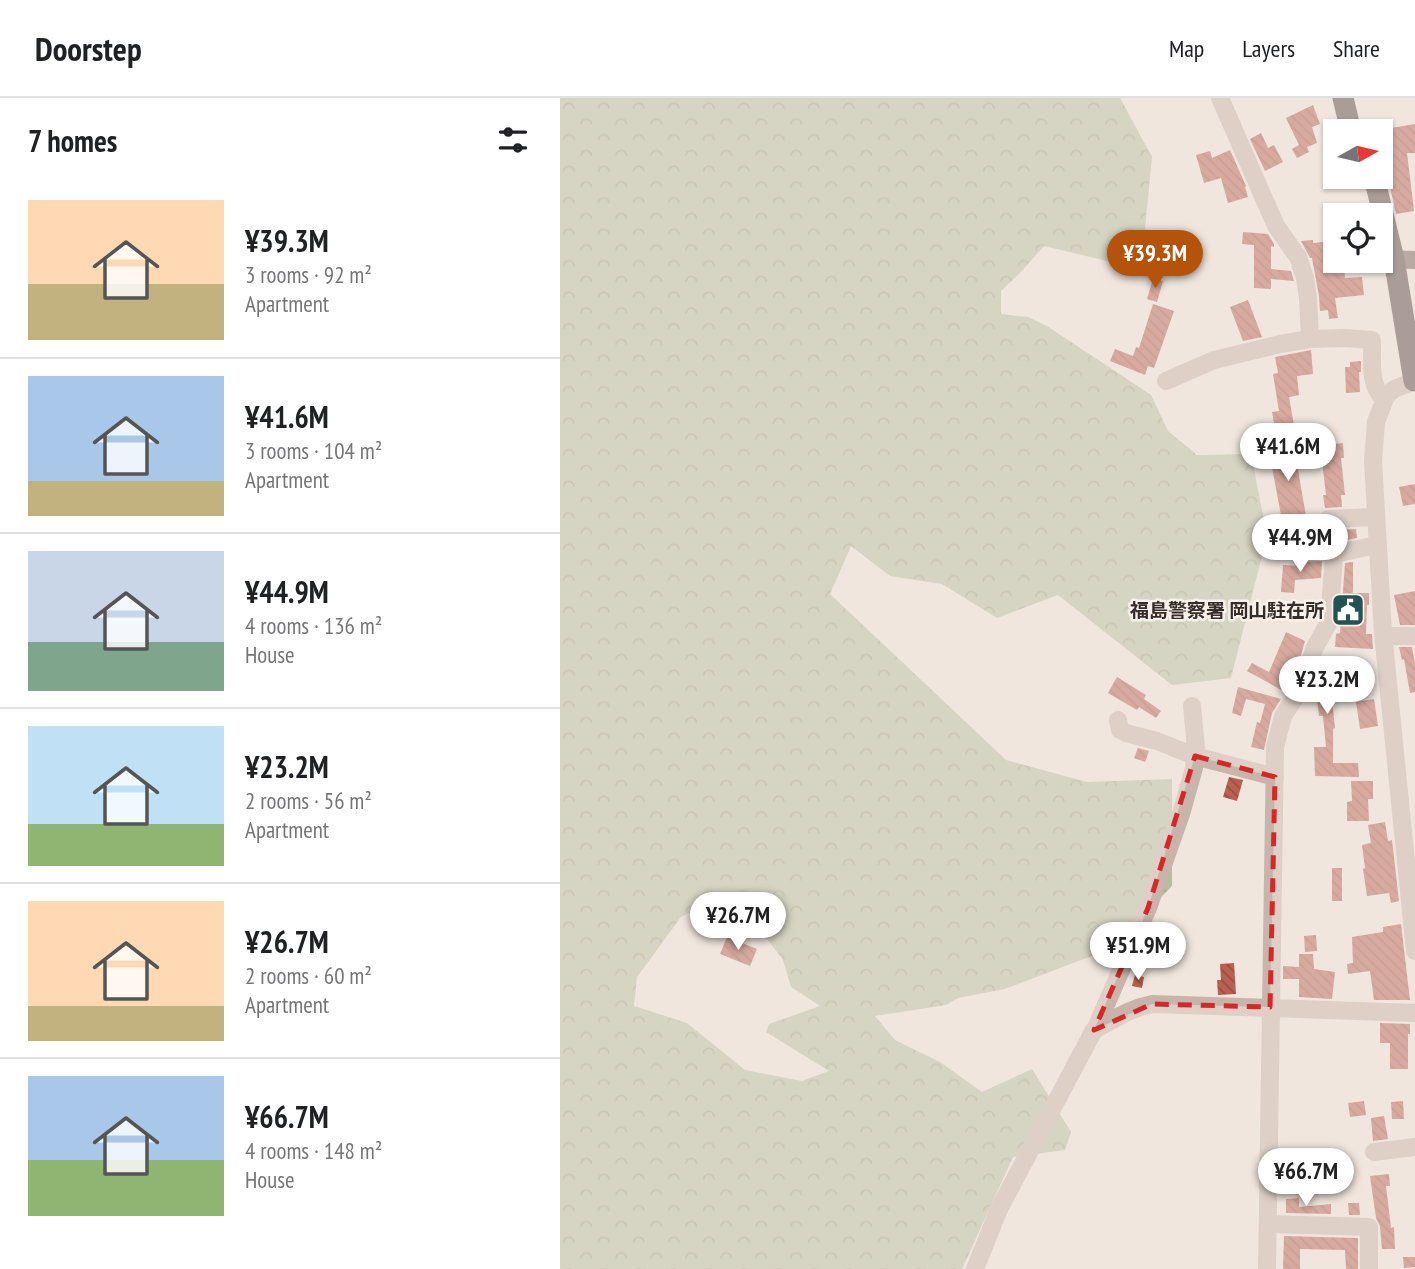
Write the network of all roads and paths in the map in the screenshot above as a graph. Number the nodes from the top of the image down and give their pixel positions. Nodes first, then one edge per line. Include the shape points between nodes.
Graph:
1 (1220, 98) edge
2 (1343, 98) edge
3 (1356, 98) edge
4 (1348, 119) edge
5 (1360, 119) edge
6 (1393, 259) edge
7 (1310, 339) junction
8 (1166, 380) dead end
9 (1414, 384) edge
10 (1384, 399) junction
11 (1376, 517) junction
12 (1328, 519) dead end
13 (1377, 545) junction
14 (1384, 636) junction
15 (1415, 636) edge
16 (1192, 706) dead end
17 (1118, 720) dead end
18 (1195, 756) junction
19 (1275, 778) junction
20 (1414, 944) edge
21 (1270, 1007) junction
22 (1415, 1013) edge
23 (1094, 1030) junction
24 (1415, 1147) edge
25 (1374, 1152) dead end
26 (1268, 1224) junction
27 (975, 1269) edge
28 (1267, 1269) edge
29 (1369, 1269) edge

1 - 7 street via 1276,226 1298,257 1308,298
2 - 4 highway
3 - 5 highway
6 - 9 highway
7 - 8 street via 1214,360
7 - 10 street via 1372,340 1374,384
9 - 10 street via 1394,389
10 - 11 street via 1373,447
11 - 12 street
11 - 13 street
13 - 14 street
13 - 19 street via 1334,556 1329,622 1314,649 1304,684 1283,716 1275,747
14 - 15 street
14 - 20 street
16 - 18 street
17 - 18 street via 1120,730 1126,733
18 - 19 street
18 - 23 street via 1181,814 1148,908
19 - 21 street
21 - 22 street
21 - 23 street via 1152,1004 1127,1011
21 - 26 street
23 - 27 street via 999,1209
24 - 25 street
26 - 28 street
26 - 29 street via 1369,1227

